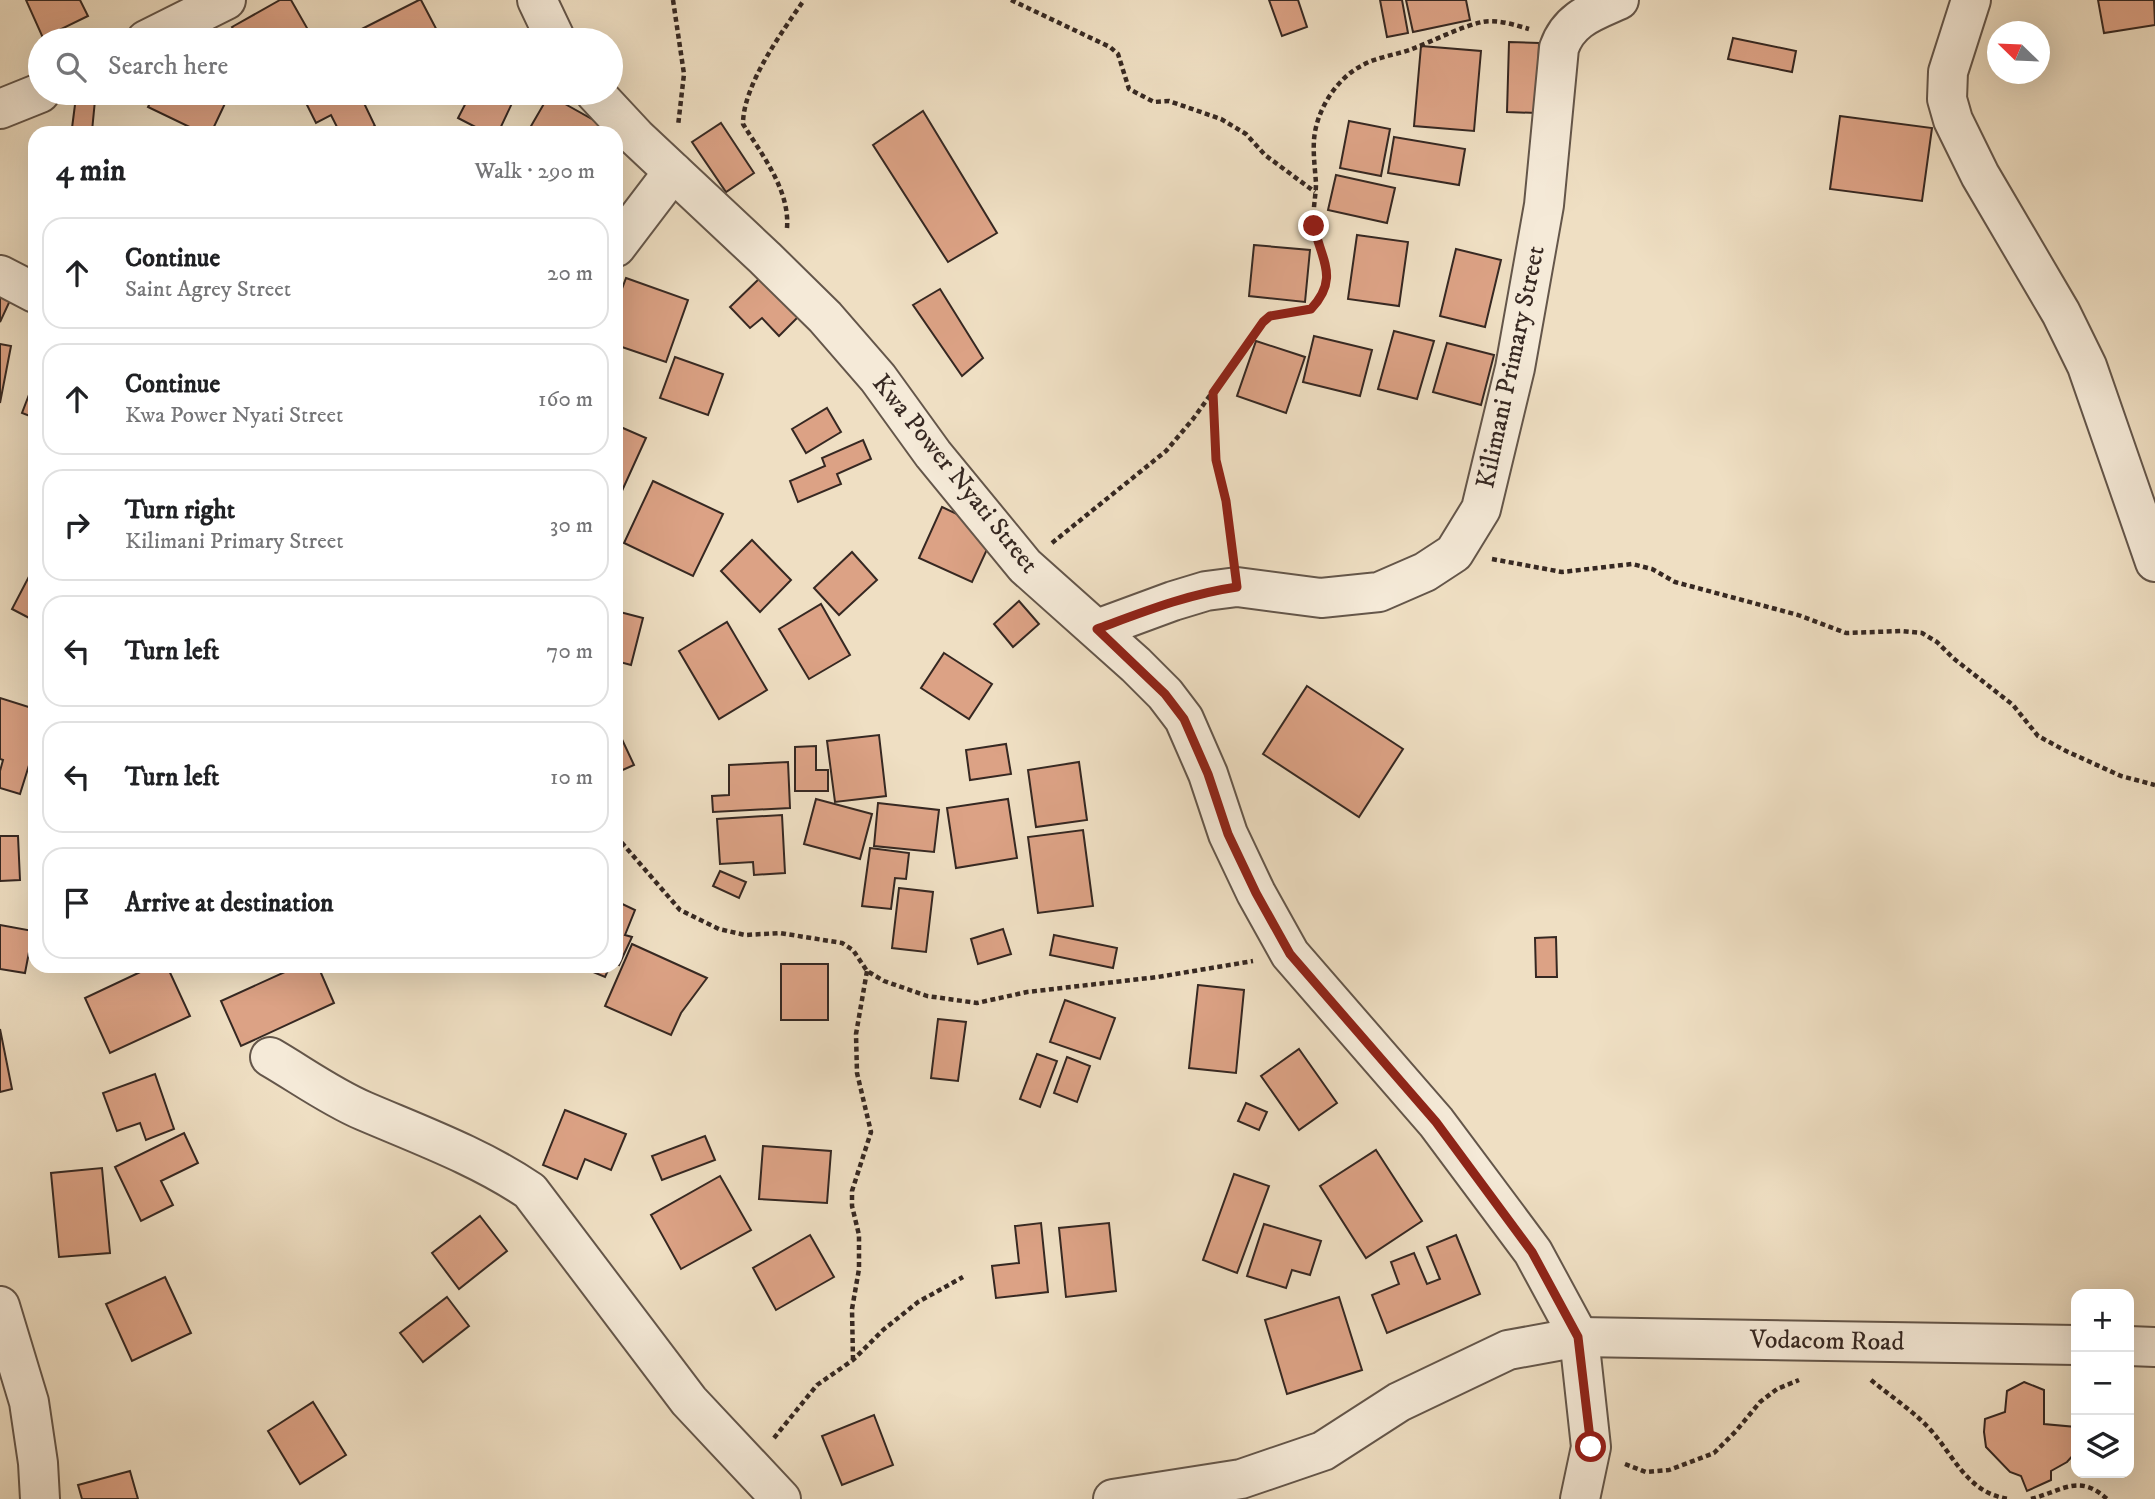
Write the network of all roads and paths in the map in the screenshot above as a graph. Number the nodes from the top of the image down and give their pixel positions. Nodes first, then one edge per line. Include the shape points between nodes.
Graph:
1 (226, 0) edge
2 (537, 0) edge
3 (673, 0) edge
4 (804, 0) edge
5 (1011, 0) edge
6 (1619, 0) edge
7 (1971, 0) edge
8 (170, 28) edge
9 (550, 28) edge
10 (1563, 37) junction
11 (28, 98) edge
12 (606, 105) edge
13 (0, 109) edge
14 (673, 172) junction
15 (1316, 192) junction
16 (623, 238) edge
17 (779, 272) junction
18 (0, 275) edge
19 (28, 289) edge
20 (1213, 393) junction
21 (1454, 553) junction
22 (2155, 562) edge
23 (1025, 566) junction
24 (1237, 587) junction
25 (1097, 629) junction
26 (2155, 785) edge
27 (623, 844) edge
28 (1290, 954) junction
29 (867, 971) junction
30 (270, 1057) dead end
31 (963, 1277) dead end
32 (0, 1306) edge
33 (1578, 1337) junction
34 (1825, 1341) junction
35 (2071, 1345) edge
36 (2134, 1346) edge
37 (2155, 1347) edge
38 (853, 1360) junction
39 (1802, 1379) dead end
40 (1591, 1447) junction
41 (751, 1465) junction
42 (40, 1499) edge
43 (781, 1499) edge
44 (1113, 1499) edge
45 (1580, 1499) edge
46 (2009, 1499) edge
47 (2031, 1499) edge
48 (2107, 1499) edge

1 - 8 street
2 - 9 street
3 - 14 path via 684,74
4 - 17 path via 767,59 743,113 743,124 778,181 788,217
5 - 15 path via 1110,47 1118,54 1129,89 1154,102 1169,101 1220,118
6 - 10 street via 1581,17
7 - 22 street via 1948,72 1947,99 1953,120 2087,366
10 - 15 path via 1483,22 1362,65 1333,90 1321,115 1314,137
10 - 21 street, Kilimani Primary Street via 1544,205 1515,368 1481,509
11 - 13 street
12 - 14 street, Kwa Power Nyati Street
14 - 16 street
14 - 17 street, Kwa Power Nyati Street
15 - 20 path via 1314,226 1326,268 1325,290 1311,309 1270,316 1263,322
17 - 23 street, Kwa Power Nyati Street via 878,378
18 - 19 street
20 - 23 path via 1166,451
20 - 24 path via 1216,460
21 - 24 street, Kilimani Primary Street via 1379,592 1321,598
21 - 26 path via 1562,572 1632,564 1675,582 1798,615 1846,633 1922,633 2013,705 2038,736 2121,776
23 - 25 street, Kwa Power Nyati Street
24 - 25 street, Kilimani Primary Street via 1206,591
25 - 28 street, Kwa Power Nyati Street via 1165,694 1184,719 1228,834
27 - 29 path via 680,910 719,929 745,935 780,933 842,943 853,950
28 - 29 path via 977,1003 927,996
28 - 33 street, Kwa Power Nyati Street via 1436,1122 1532,1252
29 - 38 path via 856,1034 857,1073 871,1132 852,1191 859,1235
30 - 41 street via 344,1101 424,1135 530,1191 689,1401
31 - 38 path via 909,1308
32 - 42 street via 29,1402
33 - 34 street, Vodacom Road
33 - 40 street
33 - 44 street via 1508,1350 1399,1402 1322,1451 1241,1479
34 - 35 street, Vodacom Road
34 - 46 path via 1928,1427 1970,1481 1983,1491
36 - 37 street
38 - 41 path via 817,1385
39 - 40 path via 1760,1402 1714,1452 1669,1471 1646,1472
40 - 45 street
41 - 43 street
47 - 48 path via 2075,1485 2095,1489

